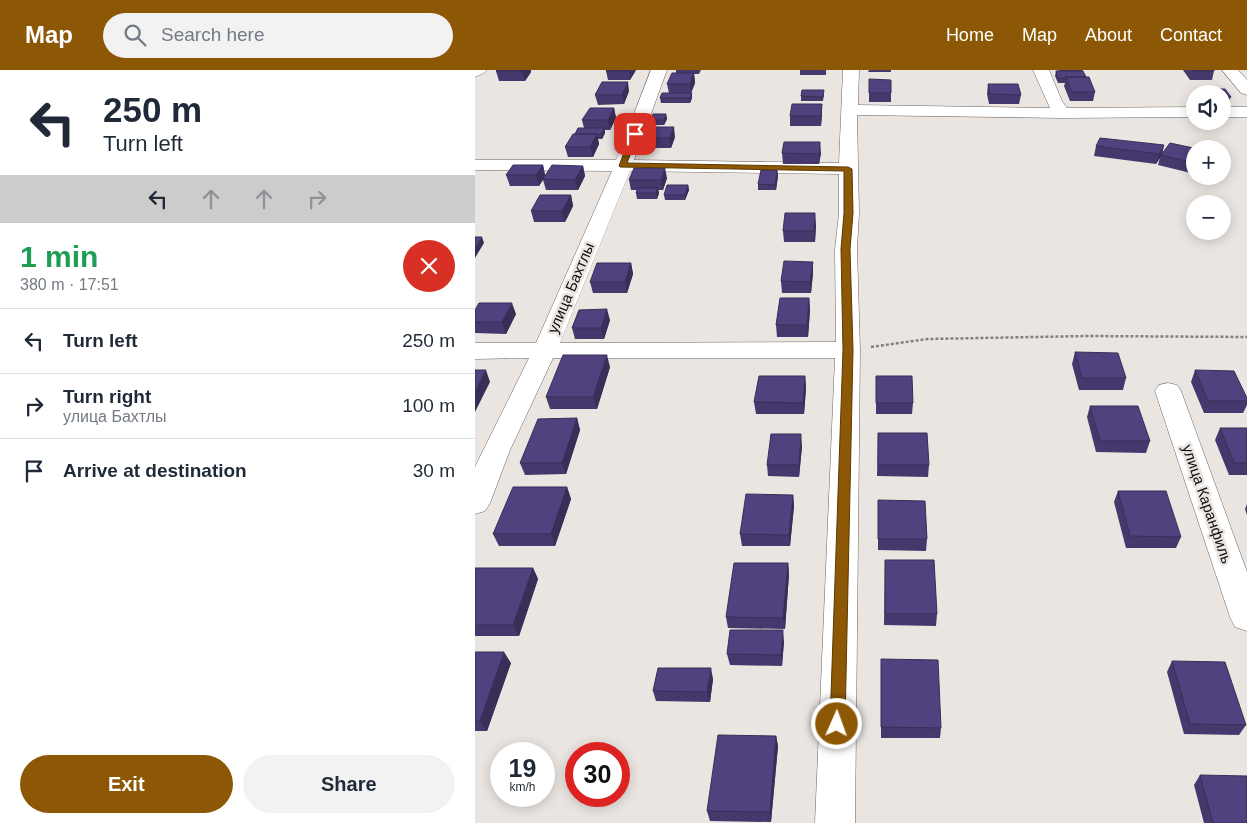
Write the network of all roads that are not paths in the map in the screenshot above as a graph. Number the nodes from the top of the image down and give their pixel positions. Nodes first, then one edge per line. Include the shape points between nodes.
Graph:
1 (479, 70) edge
2 (659, 70) edge
3 (851, 70) edge
4 (1041, 70) edge
5 (1230, 70) edge
6 (475, 72) edge
7 (1247, 90) edge
8 (850, 110) junction
9 (1186, 112) edge
10 (1231, 112) edge
11 (1247, 112) edge
12 (1062, 113) junction
13 (475, 166) edge
14 (623, 166) junction
15 (848, 169) junction
16 (848, 350) junction
17 (475, 351) edge
18 (545, 352) junction
19 (1168, 391) dead end
20 (475, 503) edge
21 (1247, 617) edge
22 (835, 823) edge

1 - 6 street
2 - 14 street, улица Бахтлы
3 - 8 street
4 - 12 street
5 - 7 street
8 - 12 street
8 - 15 street
9 - 12 street
10 - 11 street
13 - 14 street
14 - 15 street
14 - 18 street, улица Бахтлы
15 - 16 street via 849,213 845,249
16 - 18 street
16 - 22 street
17 - 18 street
18 - 20 street, улица Бахтлы via 496,450
19 - 21 street, улица Каранфиль

